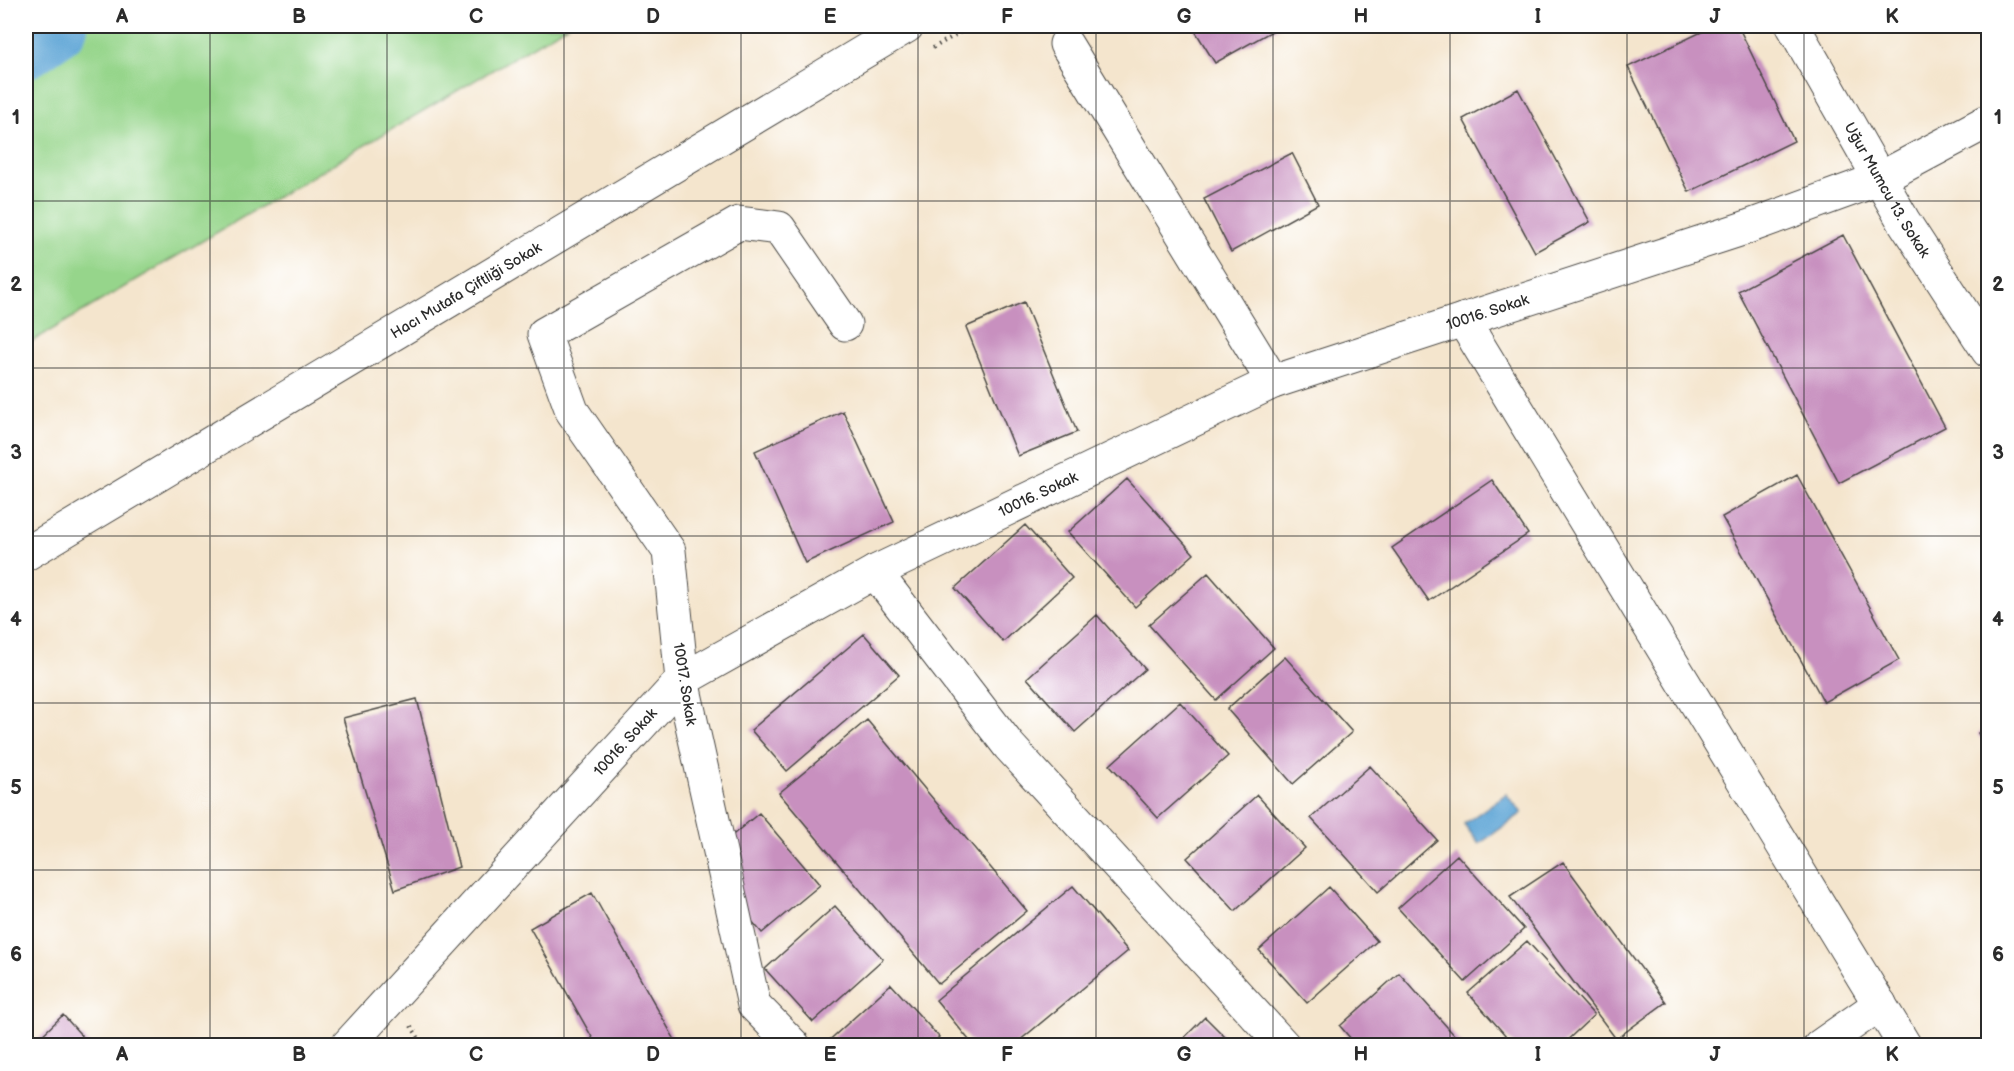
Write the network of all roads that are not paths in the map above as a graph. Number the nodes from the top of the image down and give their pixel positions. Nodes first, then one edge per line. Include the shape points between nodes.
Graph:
1 (908, 26) edge
2 (1793, 26) edge
3 (1066, 44) dead end
4 (1989, 121) edge
5 (1879, 178) junction
6 (1463, 320) junction
7 (846, 324) dead end
8 (1989, 351) edge
9 (1273, 382) junction
10 (26, 554) edge
11 (875, 572) junction
12 (682, 680) junction
13 (1880, 1004) junction
14 (347, 1046) edge
15 (794, 1046) edge
16 (1284, 1046) edge
17 (1820, 1046) edge
18 (1905, 1046) edge

1 - 10 street, Hacı Mutafa Çiftliği Sokak
2 - 5 street, Uğur Mumcu 13. Sokak
3 - 9 street
4 - 5 street, 10016. Sokak
5 - 6 street, 10016. Sokak via 1742,229
5 - 8 street, Uğur Mumcu 13. Sokak
6 - 9 street, 10016. Sokak
6 - 13 street
7 - 12 street, 10017. Sokak via 779,228 740,224 544,334 572,411 669,551
9 - 11 street, 10016. Sokak
11 - 12 street, 10016. Sokak
11 - 16 street via 1009,746
12 - 14 street, 10016. Sokak
12 - 15 street, 10017. Sokak via 754,1005
13 - 17 street
13 - 18 street

